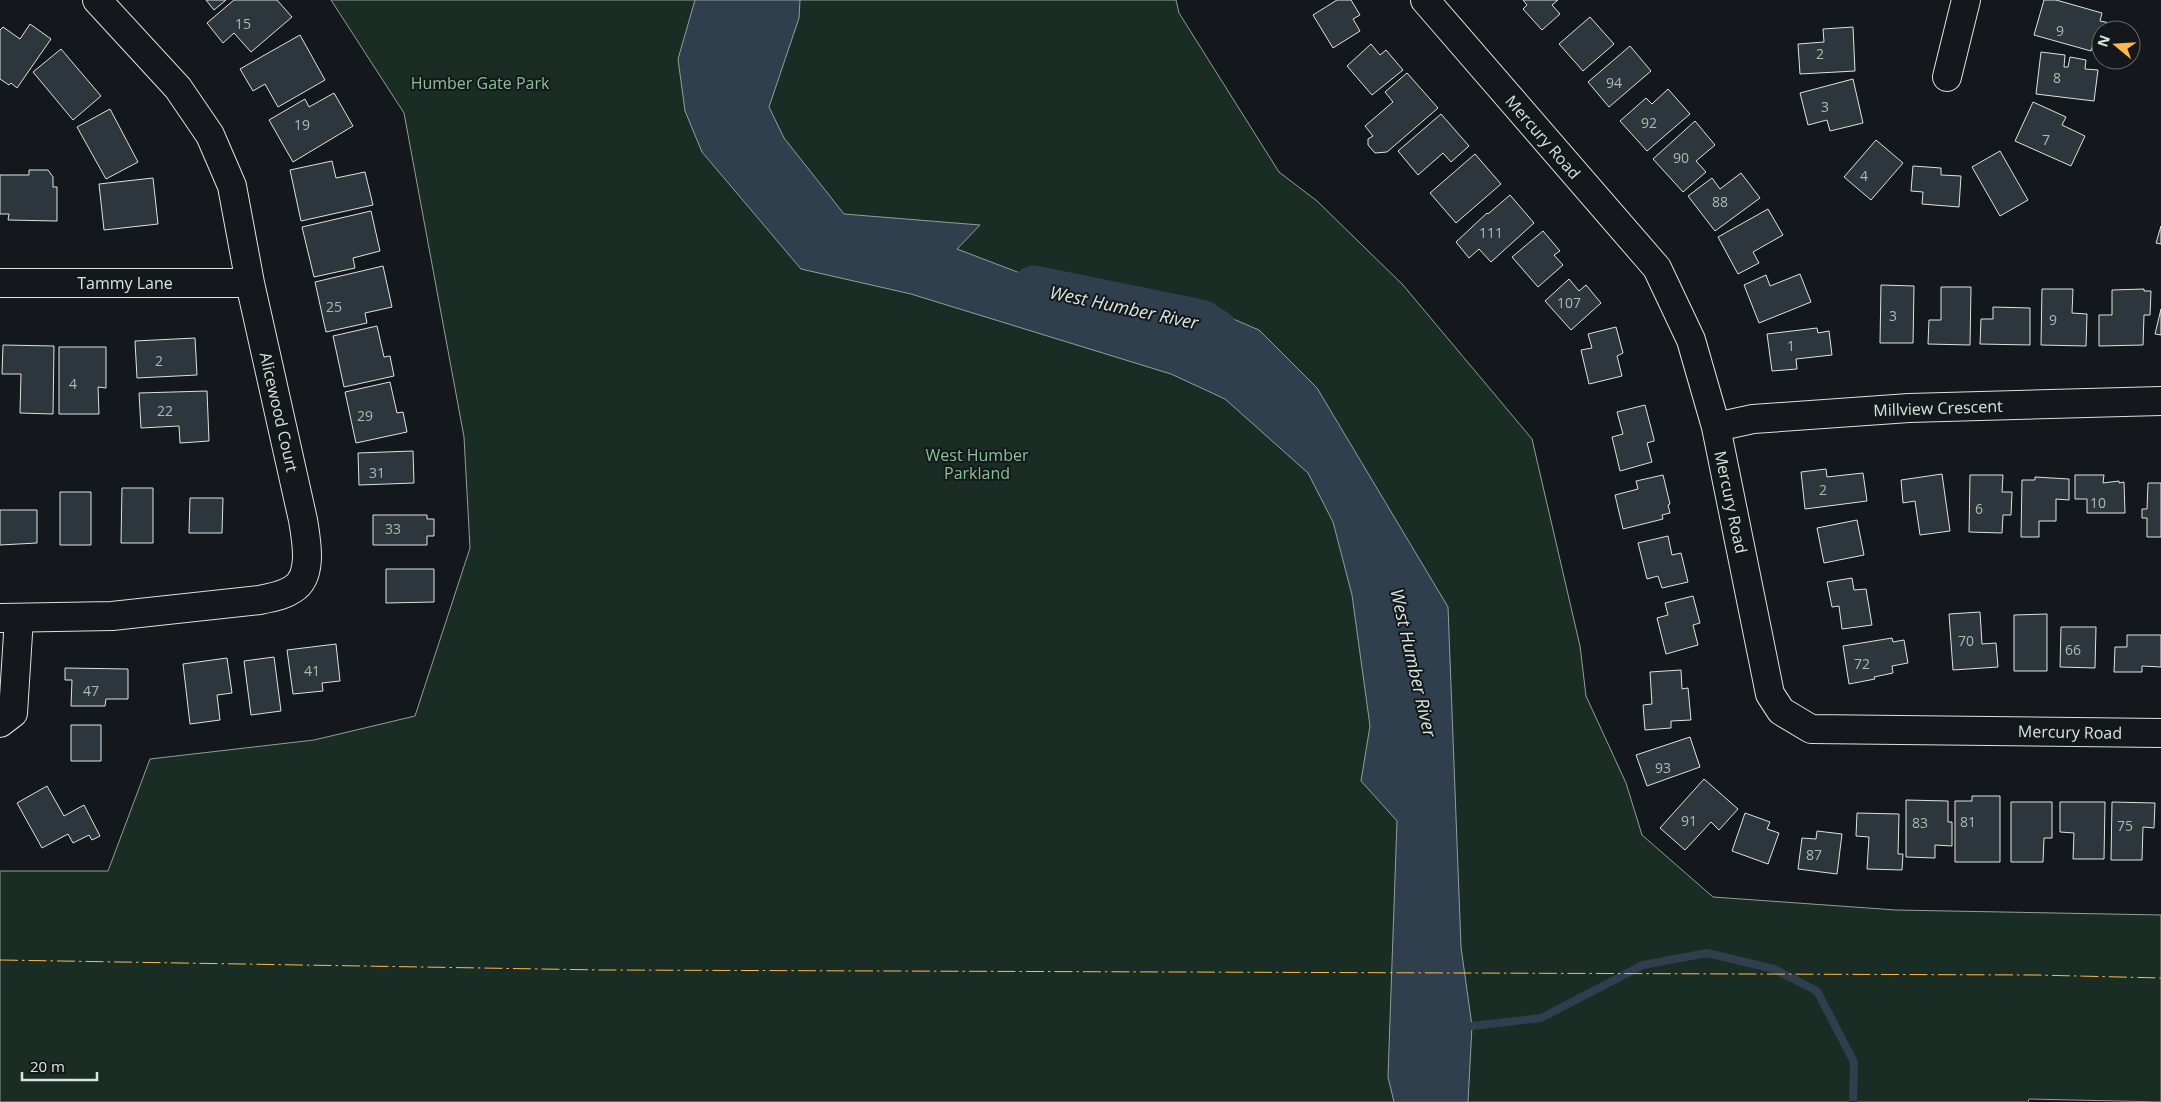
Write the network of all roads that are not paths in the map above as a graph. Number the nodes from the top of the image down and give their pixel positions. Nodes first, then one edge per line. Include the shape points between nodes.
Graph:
1 (97, 0) edge
2 (1425, 0) edge
3 (1966, 0) edge
4 (1947, 76) dead end
5 (250, 283) junction
6 (0, 284) edge
7 (2161, 401) edge
8 (1716, 427) junction
9 (9, 618) edge
10 (0, 723) edge
11 (2161, 732) edge

1 - 5 street, Alicewood Court via 178,88 210,135 232,186
2 - 8 street, Mercury Road via 1657,268 1690,340
3 - 4 street
5 - 6 street, Tammy Lane
5 - 9 street, Alicewood Court via 308,553 305,572 296,588 260,600 157,612
7 - 8 street, Millview Crescent via 1909,408 1753,419
8 - 11 street, Mercury Road via 1770,694 1781,712 1811,729
9 - 10 street, Alicewood Court via 14,713

